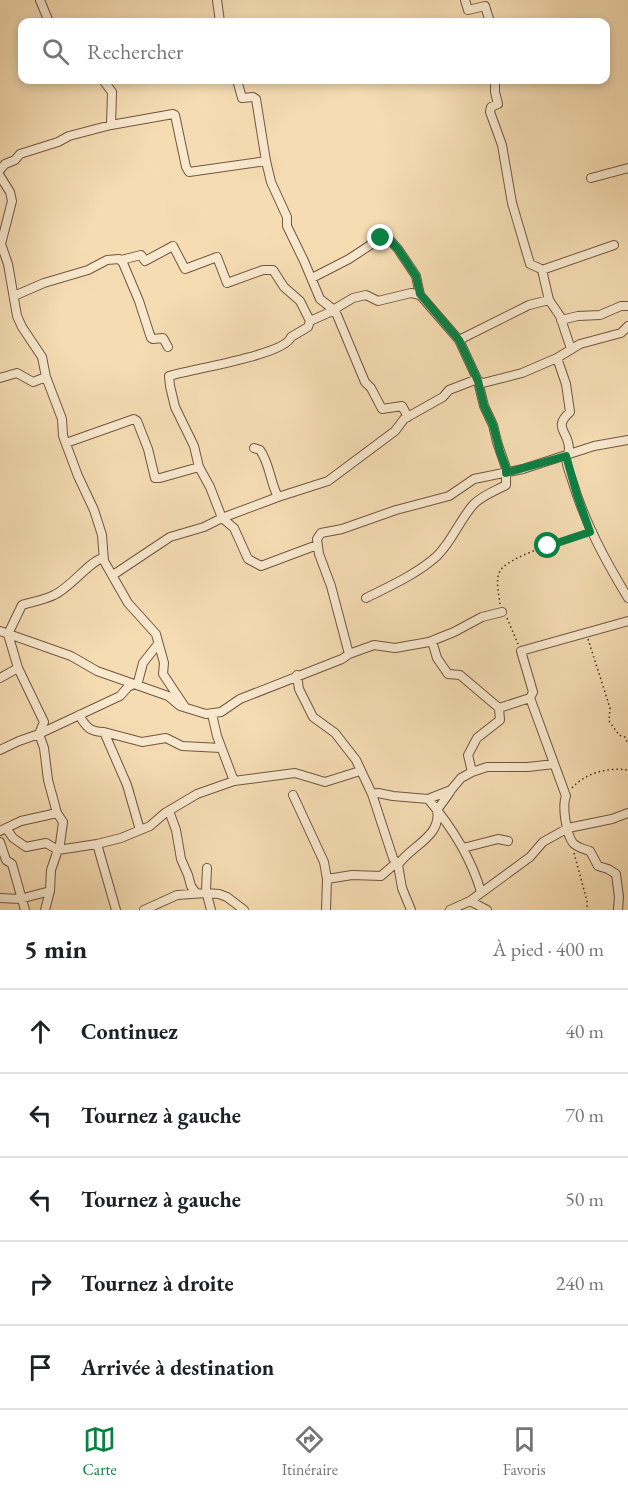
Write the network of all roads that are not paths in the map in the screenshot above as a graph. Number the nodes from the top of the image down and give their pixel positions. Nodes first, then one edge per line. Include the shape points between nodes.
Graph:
1 (40, 0) edge
2 (217, 0) edge
3 (465, 0) edge
4 (47, 18) edge
5 (219, 18) edge
6 (489, 18) edge
7 (106, 84) edge
8 (238, 84) edge
9 (495, 84) edge
10 (111, 125) junction
11 (266, 161) junction
12 (628, 168) edge
13 (0, 170) edge
14 (0, 176) edge
15 (591, 178) dead end
16 (614, 245) dead end
17 (121, 260) junction
18 (542, 270) junction
19 (312, 278) junction
20 (420, 294) junction
21 (14, 296) junction
22 (549, 300) junction
23 (628, 306) edge
24 (334, 310) junction
25 (561, 320) junction
26 (310, 321) junction
27 (628, 326) edge
28 (459, 340) junction
29 (168, 347) dead end
30 (570, 349) junction
31 (557, 358) junction
32 (46, 377) junction
33 (0, 378) edge
34 (478, 381) junction
35 (408, 417) junction
36 (628, 440) edge
37 (66, 443) junction
38 (254, 448) dead end
39 (566, 456) junction
40 (199, 467) junction
41 (506, 473) junction
42 (278, 497) junction
43 (222, 518) junction
44 (317, 545) junction
45 (103, 558) junction
46 (113, 575) junction
47 (366, 598) dead end
48 (628, 598) edge
49 (502, 612) road end
50 (628, 621) edge
51 (4, 632) edge
52 (432, 641) junction
53 (158, 644) junction
54 (349, 654) junction
55 (18, 668) junction
56 (297, 675) junction
57 (0, 678) edge
58 (134, 685) junction
59 (530, 698) junction
60 (185, 708) junction
61 (499, 708) junction
62 (212, 714) junction
63 (79, 715) junction
64 (104, 732) junction
65 (39, 734) junction
66 (221, 748) junction
67 (0, 750) edge
68 (554, 764) junction
69 (360, 771) junction
70 (472, 772) junction
71 (234, 781) junction
72 (451, 790) junction
73 (372, 794) junction
74 (293, 795) dead end
75 (428, 799) junction
76 (437, 810) junction
77 (169, 811) junction
78 (57, 813) junction
79 (628, 813) edge
80 (568, 828) junction
81 (3, 829) edge
82 (140, 830) junction
83 (508, 841) dead end
84 (0, 842) edge
85 (98, 844) junction
86 (463, 848) junction
87 (58, 849) junction
88 (397, 864) junction
89 (207, 868) dead end
90 (327, 879) junction
91 (50, 891) junction
92 (481, 892) junction
93 (196, 893) junction
94 (206, 893) junction
95 (0, 898) edge
96 (20, 899) junction
97 (470, 901) junction
98 (24, 910) edge
99 (45, 910) edge
100 (116, 910) edge
101 (144, 910) edge
102 (212, 910) edge
103 (244, 910) edge
104 (326, 910) edge
105 (411, 910) edge
106 (450, 910) edge
107 (487, 910) edge
108 (618, 910) edge

1 - 4 street
2 - 5 street
3 - 6 street via 468,10 485,6
7 - 10 street via 112,92
8 - 11 street via 242,98 256,99
9 - 18 street via 498,104 490,109 491,118 502,145 512,202 530,264
10 - 11 street via 174,114 189,172
10 - 13 street via 26,151
11 - 19 street via 287,226
12 - 15 street
14 - 21 street via 12,201 1,244
16 - 18 street
17 - 21 street via 107,260
17 - 26 street via 141,255 146,261 173,246 185,269 217,256 226,283 273,270 300,301
17 - 29 street via 151,338 163,338
18 - 22 street
19 - 20 street via 384,238 392,241 413,271
19 - 24 street via 320,298
20 - 24 street via 378,302 362,296
20 - 28 street
21 - 32 street via 20,323 42,357
22 - 25 street
22 - 28 street via 529,305
23 - 25 street
24 - 26 street
24 - 35 street via 359,371 381,408 402,406
25 - 30 street
26 - 40 street via 285,345 246,359 169,376 175,407 194,446
27 - 30 street via 614,336
28 - 34 street
30 - 31 street
31 - 34 street via 518,374
31 - 39 street via 570,412 561,424 569,448
32 - 33 street via 33,382 17,373
32 - 37 street
34 - 35 street via 449,390
34 - 41 street
35 - 42 street via 328,481
36 - 39 street
37 - 40 street via 134,419 148,449 155,478
37 - 45 street via 94,510 102,535
38 - 42 street via 263,455
39 - 41 street
39 - 48 street via 590,532
40 - 43 street
41 - 44 street via 474,479 449,496 321,533
41 - 47 street via 506,485 474,504 434,558
42 - 43 street
43 - 44 street via 234,528 248,559 260,566
43 - 46 street via 170,537
44 - 54 street
45 - 46 street
45 - 51 street via 55,595 22,605
46 - 53 street via 128,603 156,634
49 - 52 street via 482,617
50 - 59 street via 521,651 533,692
51 - 55 street
51 - 58 street via 72,656 89,668
52 - 54 street via 395,648 374,645
52 - 61 street via 447,673 460,675
53 - 58 street via 143,663
53 - 60 street via 163,674
54 - 56 street
55 - 57 street
55 - 65 street via 44,722
56 - 62 street
56 - 69 street via 312,717 336,734
58 - 60 street via 168,696
58 - 63 street via 115,700
59 - 61 street
59 - 68 street
60 - 62 street
61 - 70 street via 500,720 477,738 468,755
62 - 66 street
63 - 64 street via 89,729
63 - 65 street
64 - 66 street via 142,742 166,738 182,746
64 - 82 street via 127,785
65 - 67 street
65 - 78 street
66 - 71 street
68 - 70 street via 491,767
68 - 80 street via 566,796 563,807
69 - 71 street via 325,782 295,773
69 - 73 street
70 - 72 street
71 - 77 street via 197,794
72 - 75 street
72 - 76 street
73 - 75 street
73 - 88 street
74 - 90 street via 324,862
75 - 76 street
76 - 86 street
76 - 88 street via 438,820 424,842
77 - 82 street
77 - 93 street via 181,859
78 - 81 street
78 - 87 street via 63,822
79 - 80 street
80 - 92 street via 543,842 530,857
80 - 108 street via 572,842 590,850 599,866 618,877
81 - 87 street via 26,847 46,843
82 - 85 street
83 - 86 street via 498,839
84 - 96 street via 6,860 13,866
85 - 87 street
85 - 100 street
86 - 92 street
87 - 91 street
88 - 90 street via 381,876
88 - 105 street
89 - 94 street
90 - 104 street
91 - 96 street
91 - 99 street
92 - 97 street
93 - 94 street
93 - 101 street via 177,894
94 - 102 street
94 - 103 street via 226,897
95 - 96 street
96 - 98 street
97 - 106 street
97 - 107 street

